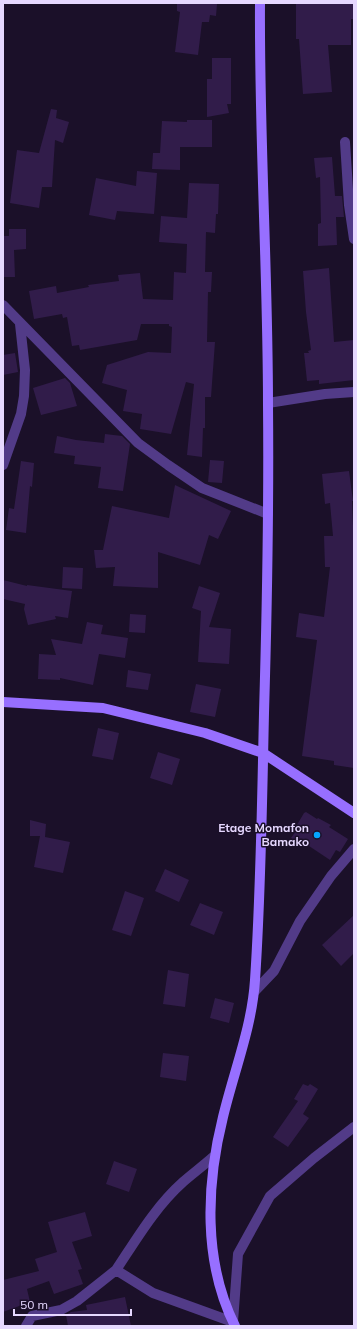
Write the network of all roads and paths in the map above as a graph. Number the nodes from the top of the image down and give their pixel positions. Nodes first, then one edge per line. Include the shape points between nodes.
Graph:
1 (260, 3) edge
2 (345, 142) dead end
3 (354, 239) edge
4 (3, 305) edge
5 (20, 324) junction
6 (354, 392) edge
7 (268, 403) junction
8 (3, 465) edge
9 (268, 514) junction
10 (3, 702) edge
11 (264, 754) junction
12 (354, 813) edge
13 (354, 849) edge
14 (254, 992) junction
15 (354, 1127) edge
16 (214, 1157) junction
17 (116, 1270) junction
18 (234, 1324) edge
19 (26, 1326) edge

1 - 7 main road
2 - 3 street
4 - 5 street
5 - 8 street via 25,370 24,396 21,414
5 - 9 street via 144,448 202,488
6 - 7 street
7 - 9 main road
9 - 11 main road
10 - 11 main road via 103,708 205,732
11 - 12 main road
11 - 14 main road
13 - 14 street via 331,876 300,921 274,971
14 - 16 main road
15 - 18 street via 270,1196 238,1254
16 - 17 street via 168,1198
16 - 18 main road via 210,1203 211,1234 216,1271
17 - 18 street via 153,1293
17 - 19 street via 77,1301 61,1310 32,1316

